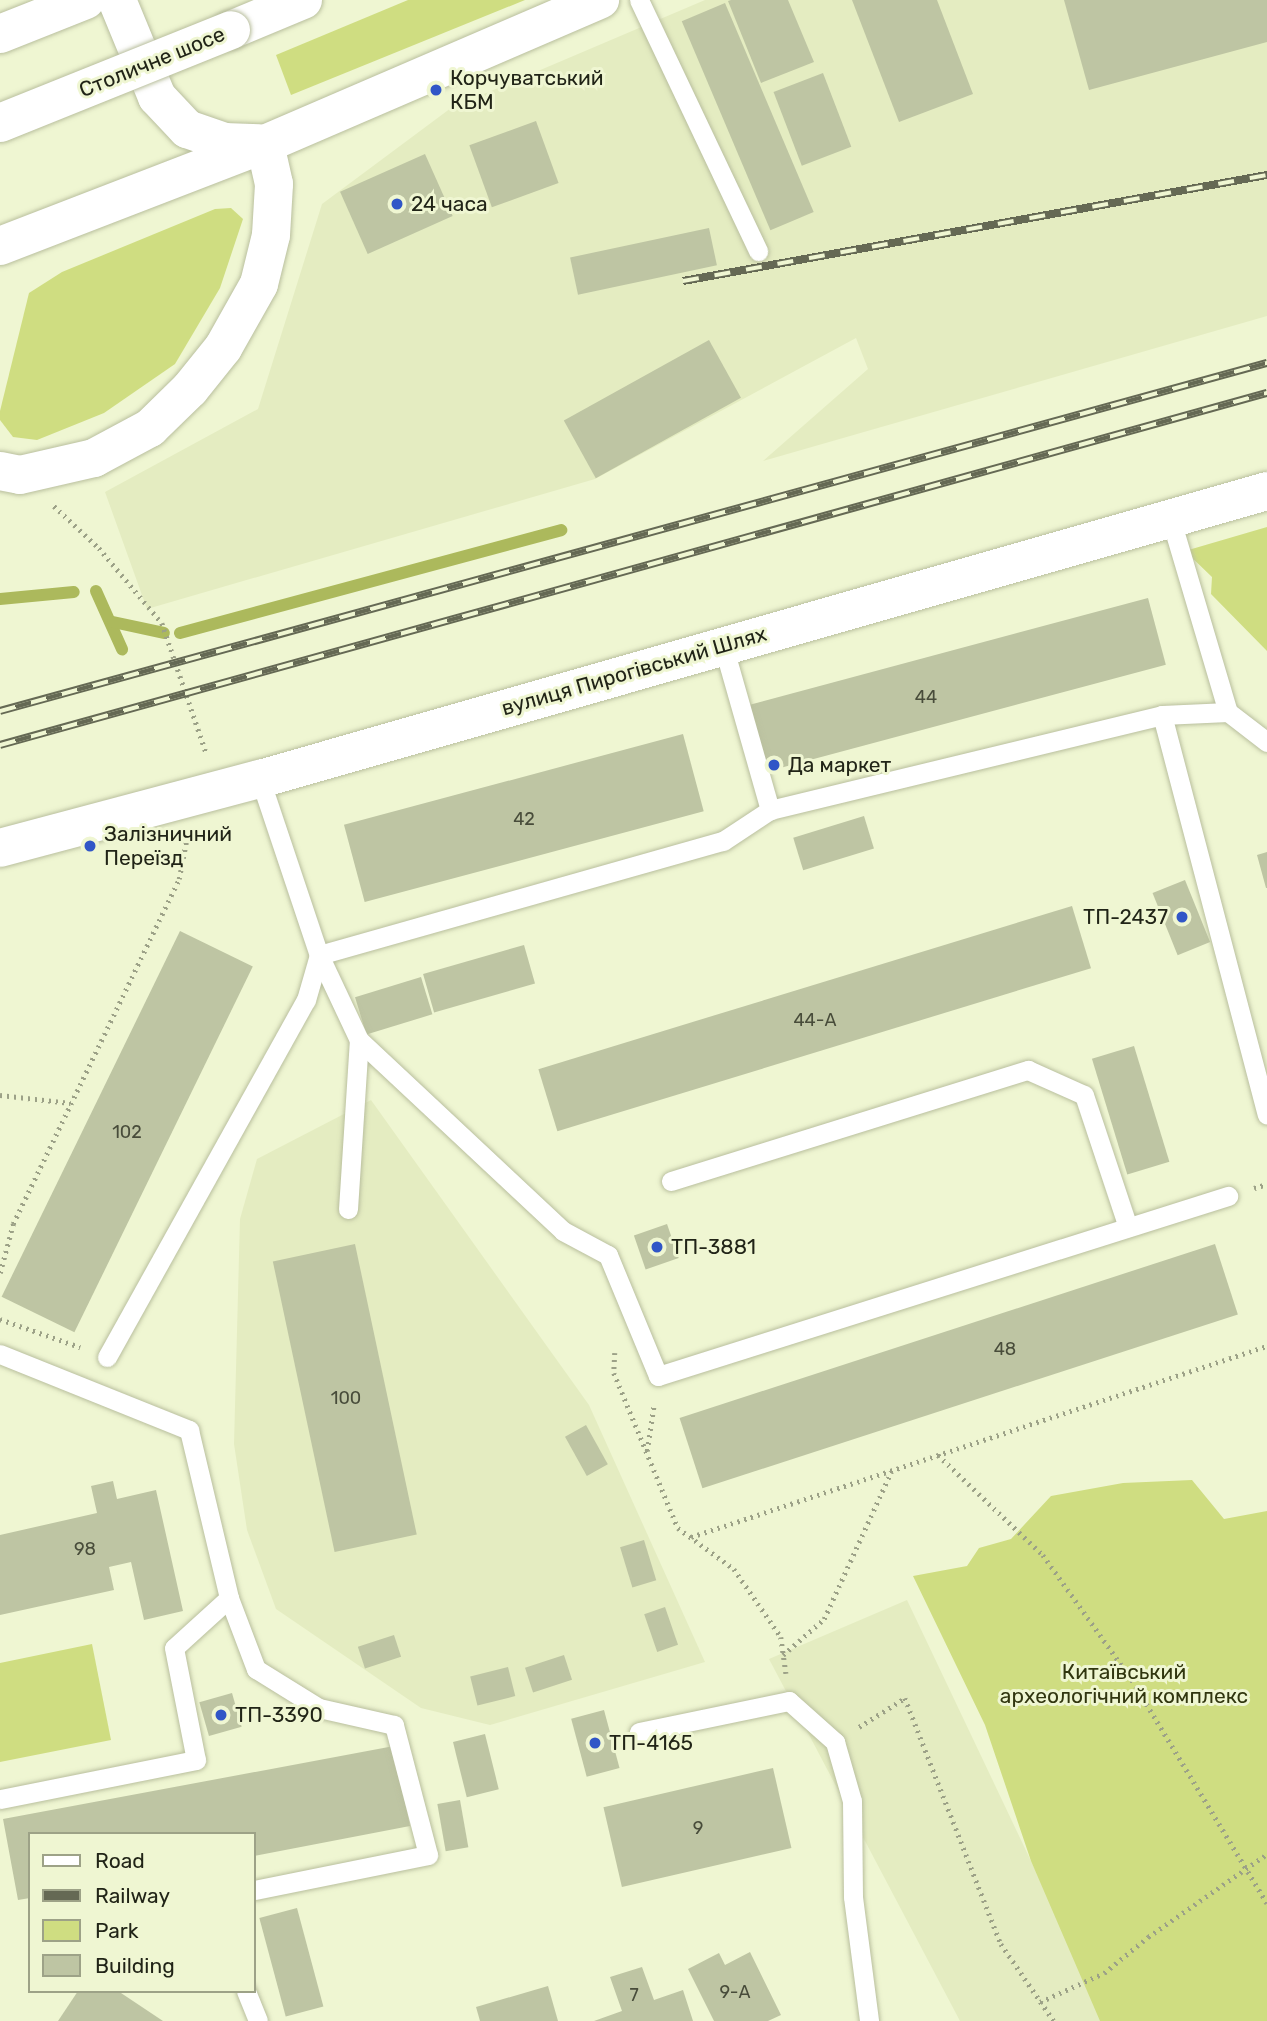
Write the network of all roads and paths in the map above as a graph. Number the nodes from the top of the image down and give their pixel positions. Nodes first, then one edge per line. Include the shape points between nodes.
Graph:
1 (86, 0) edge
2 (117, 0) edge
3 (303, 0) edge
4 (600, 0) edge
5 (639, 0) edge
6 (0, 34) edge
7 (0, 123) edge
8 (265, 144) junction
9 (0, 246) edge
10 (758, 251) dead end
11 (10, 473) edge
12 (1267, 491) edge
13 (1171, 520) junction
14 (723, 646) junction
15 (1228, 712) junction
16 (1162, 715) junction
17 (1267, 742) edge
18 (261, 779) junction
19 (207, 793) junction
20 (771, 810) junction
21 (0, 848) edge
22 (319, 956) junction
23 (359, 1040) junction
24 (0, 1095) edge
25 (72, 1103) junction
26 (1267, 1114) edge
27 (671, 1181) dead end
28 (1228, 1196) dead end
29 (348, 1209) dead end
30 (1128, 1227) junction
31 (0, 1273) edge
32 (0, 1319) edge
33 (616, 1345) dead end
34 (1267, 1346) edge
35 (0, 1354) edge
36 (107, 1357) joint
37 (658, 1376) junction
38 (647, 1452) junction
39 (939, 1455) junction
40 (892, 1471) junction
41 (691, 1538) junction
42 (229, 1598) junction
43 (783, 1655) junction
44 (789, 1701) junction
45 (639, 1732) dead end
46 (835, 1742) junction
47 (0, 1799) edge
48 (1267, 1854) edge
49 (1249, 1870) junction
50 (256, 1890) edge
51 (1267, 1903) edge
52 (247, 1993) edge
53 (1040, 2003) junction
54 (258, 2021) edge
55 (869, 2021) edge
56 (1054, 2021) edge

1 - 6 main road
2 - 8 main road via 157,97 187,129 224,142
3 - 7 main road, Столичне шосе, bridge
4 - 8 main road
5 - 10 lane
8 - 9 main road
8 - 11 main road via 274,184 271,235 259,284 223,348 150,428 94,458
11 - 19 path via 99,548 162,622
12 - 13 main road, вулиця Пирогівський Шлях
13 - 14 main road, вулиця Пирогівський Шлях
13 - 15 lane
14 - 18 main road, вулиця Пирогівський Шлях
14 - 20 lane
15 - 16 lane
15 - 17 lane
16 - 20 lane
16 - 26 lane
18 - 19 main road, вулиця Пирогівський Шлях
18 - 22 lane
19 - 21 main road, вулиця Пирогівський Шлях
19 - 25 path via 179,879
20 - 22 lane via 723,841
22 - 23 lane
22 - 36 lane via 306,1000
23 - 29 lane
23 - 37 lane via 554,1223 608,1255
24 - 25 path
25 - 31 path via 13,1224
27 - 30 lane via 1028,1070 1084,1095
28 - 30 lane
30 - 37 lane
32 - 36 path
33 - 38 path via 614,1373
34 - 39 path
35 - 42 lane via 190,1430
37 - 38 path
38 - 41 path via 678,1528
39 - 40 path
39 - 49 path via 1043,1555 1132,1680
40 - 41 path
40 - 43 path via 824,1619
41 - 43 path via 734,1569 781,1637
42 - 47 lane via 174,1648 196,1760
42 - 50 lane via 256,1669 319,1708 394,1725 428,1856
43 - 44 path
44 - 45 lane
44 - 46 lane
46 - 53 path via 905,1698 1001,1944
46 - 55 lane via 852,1801 853,1896
48 - 49 path
49 - 51 path
49 - 53 path via 1148,1937 1104,1973
52 - 54 lane
53 - 56 path

